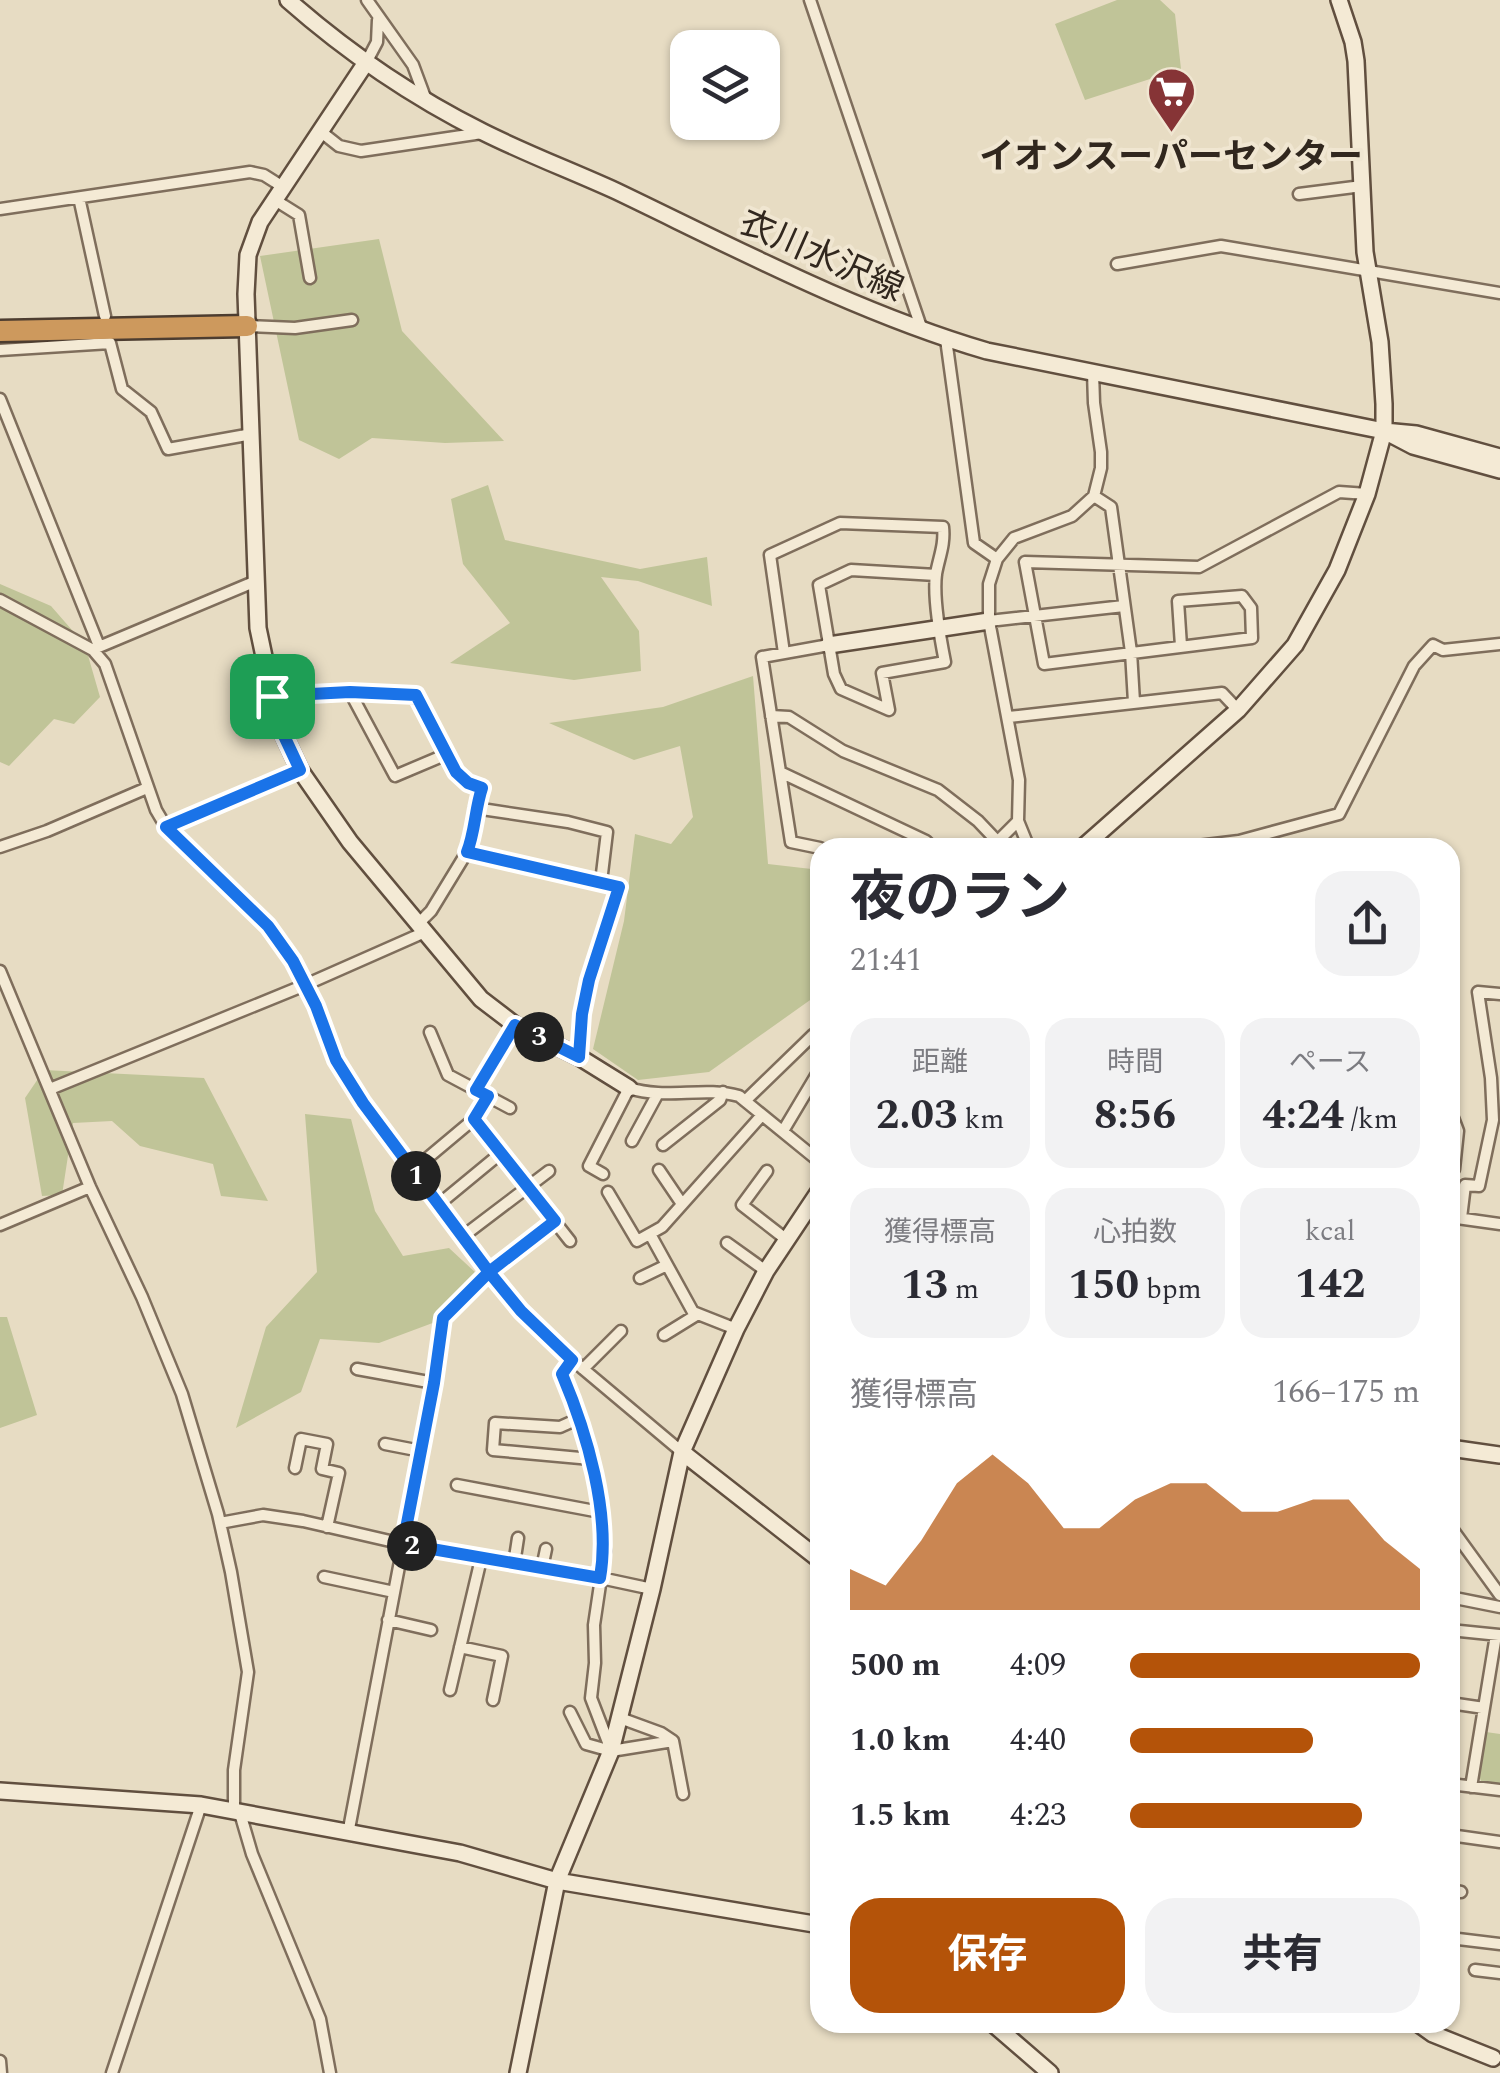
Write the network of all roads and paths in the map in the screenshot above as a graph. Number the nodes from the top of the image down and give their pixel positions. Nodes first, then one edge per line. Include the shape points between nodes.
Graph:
1 (288, 0) edge
2 (367, 0) edge
3 (810, 0) edge
4 (1339, 0) edge
5 (378, 17) junction
6 (367, 62) junction
7 (426, 101) junction
8 (320, 131) junction
9 (484, 132) junction
10 (1362, 186) junction
11 (279, 193) junction
12 (1299, 194) dead end
13 (76, 198) junction
14 (0, 209) edge
15 (1117, 264) dead end
16 (1366, 270) junction
17 (310, 278) dead end
18 (1500, 293) edge
19 (105, 316) dead end
20 (352, 320) dead end
21 (246, 326) junction
22 (0, 331) edge
23 (922, 332) junction
24 (946, 339) junction
25 (0, 350) edge
26 (1094, 372) junction
27 (0, 399) edge
28 (1384, 431) junction
29 (252, 434) junction
30 (1500, 456) edge
31 (1500, 470) edge
32 (1366, 494) junction
33 (1094, 496) junction
34 (997, 559) junction
35 (1118, 564) junction
36 (936, 575) junction
37 (256, 581) junction
38 (0, 600) edge
39 (1124, 606) junction
40 (1035, 614) junction
41 (990, 621) junction
42 (939, 630) junction
43 (1500, 644) edge
44 (830, 645) junction
45 (1181, 646) junction
46 (96, 648) junction
47 (1131, 652) junction
48 (784, 654) junction
49 (350, 692) junction
50 (272, 696) junction
51 (1134, 702) junction
52 (1238, 710) junction
53 (771, 716) junction
54 (1009, 717) junction
55 (447, 754) junction
56 (300, 770) junction
57 (780, 772) junction
58 (147, 788) junction
59 (475, 808) junction
60 (1018, 820) junction
61 (166, 827) junction
62 (922, 838) edge
63 (990, 838) edge
64 (1000, 838) edge
65 (1025, 838) edge
66 (1099, 838) edge
67 (1250, 838) edge
68 (810, 846) edge
69 (0, 847) edge
70 (467, 852) junction
71 (601, 882) junction
72 (421, 928) junction
73 (0, 971) edge
74 (305, 985) junction
75 (1500, 994) edge
76 (515, 1025) junction
77 (430, 1032) dead end
78 (810, 1037) edge
79 (579, 1057) junction
80 (810, 1086) edge
81 (630, 1088) junction
82 (50, 1089) junction
83 (476, 1090) junction
84 (723, 1092) junction
85 (657, 1095) junction
86 (488, 1096) junction
87 (744, 1101) junction
88 (510, 1108) dead end
89 (762, 1115) junction
90 (474, 1119) junction
91 (783, 1131) junction
92 (632, 1142) dead end
93 (663, 1145) dead end
94 (501, 1152) junction
95 (810, 1154) edge
96 (658, 1170) dead end
97 (412, 1171) junction
98 (549, 1171) dead end
99 (767, 1171) dead end
100 (603, 1174) dead end
101 (90, 1187) junction
102 (529, 1188) junction
103 (608, 1192) dead end
104 (1460, 1202) edge
105 (682, 1204) junction
106 (438, 1205) junction
107 (810, 1205) edge
108 (1460, 1219) edge
109 (555, 1221) junction
110 (1500, 1224) edge
111 (0, 1225) edge
112 (650, 1234) junction
113 (462, 1237) junction
114 (787, 1240) junction
115 (570, 1241) dead end
116 (727, 1243) dead end
117 (667, 1264) junction
118 (766, 1271) junction
119 (489, 1272) junction
120 (640, 1278) dead end
121 (698, 1314) junction
122 (736, 1328) junction
123 (621, 1331) dead end
124 (664, 1334) dead end
125 (572, 1360) junction
126 (356, 1369) dead end
127 (583, 1369) junction
128 (434, 1383) junction
129 (580, 1418) junction
130 (385, 1444) dead end
131 (1460, 1449) edge
132 (421, 1452) junction
133 (682, 1452) junction
134 (1500, 1455) edge
135 (591, 1459) junction
136 (295, 1468) dead end
137 (457, 1485) dead end
138 (600, 1512) junction
139 (220, 1523) junction
140 (327, 1527) junction
141 (518, 1538) dead end
142 (1460, 1540) edge
143 (403, 1544) junction
144 (546, 1548) dead end
145 (810, 1552) edge
146 (481, 1559) junction
147 (514, 1564) junction
148 (542, 1568) junction
149 (324, 1578) dead end
150 (600, 1578) junction
151 (652, 1589) junction
152 (394, 1592) junction
153 (1500, 1595) edge
154 (1460, 1599) edge
155 (1500, 1607) edge
156 (388, 1620) junction
157 (431, 1630) dead end
158 (1460, 1631) edge
159 (1498, 1635) edge
160 (460, 1647) junction
161 (450, 1690) dead end
162 (493, 1700) dead end
163 (1460, 1705) edge
164 (1484, 1708) junction
165 (570, 1712) dead end
166 (620, 1718) junction
167 (672, 1741) junction
168 (611, 1751) junction
169 (1460, 1785) edge
170 (1472, 1786) junction
171 (1500, 1790) edge
172 (0, 1791) edge
173 (683, 1794) dead end
174 (200, 1805) junction
175 (237, 1812) junction
176 (348, 1834) junction
177 (1460, 1836) edge
178 (1500, 1842) edge
179 (557, 1881) junction
180 (810, 1923) edge
181 (1460, 1939) edge
182 (1500, 1944) edge
183 (1475, 1970) dead end
184 (1500, 1973) edge
185 (1004, 2033) edge
186 (1441, 2033) edge
187 (0, 2061) edge
188 (1492, 2064) edge
189 (1, 2073) edge
190 (112, 2073) edge
191 (330, 2073) edge
192 (518, 2073) edge
193 (1050, 2073) edge

1 - 6 street, 衣川水沢線
2 - 5 street
3 - 23 street
4 - 10 street via 1356,62
5 - 6 street via 379,36
5 - 7 street via 413,65
6 - 7 street, 衣川水沢線
6 - 8 street
7 - 9 street, 衣川水沢線
8 - 9 street via 339,146 362,151
8 - 11 street
9 - 23 street, 衣川水沢線
10 - 12 street
10 - 16 street
11 - 13 street via 264,175 250,172
11 - 17 street via 298,215
11 - 21 street via 248,255
13 - 14 street
13 - 19 street
15 - 16 street via 1221,246
16 - 18 street
16 - 28 street via 1380,342
20 - 21 street
21 - 22 highway
21 - 29 street
23 - 24 street, 衣川水沢線
24 - 26 street, 衣川水沢線
24 - 34 street via 974,544
25 - 29 street via 110,343 122,389 150,412 168,449
26 - 28 street, 衣川水沢線
26 - 33 street via 1101,452
27 - 46 street
28 - 30 street, 衣川水沢線
28 - 31 street, 衣川水沢線
28 - 32 street
29 - 37 street
32 - 35 street via 1339,492 1199,567
32 - 52 street via 1337,570 1302,632
33 - 34 street via 1072,516 1014,538
33 - 35 street via 1110,507
34 - 41 street via 989,584
35 - 39 street
35 - 40 street via 1026,562
36 - 42 street
36 - 44 street via 850,570 819,585
36 - 48 street via 943,527 840,523 770,555
37 - 46 street
37 - 50 street
38 - 46 street
39 - 40 street
39 - 47 street
40 - 41 street
40 - 47 street via 1044,664
41 - 42 street
41 - 54 street
42 - 44 street
42 - 44 street via 945,662 882,673 889,710 841,689
43 - 67 street via 1442,650 1432,645 1414,666 1338,814
44 - 48 street
45 - 45 street via 1252,638 1251,608 1242,596 1178,601
45 - 47 street
46 - 58 street
47 - 51 street
48 - 53 street via 762,656
49 - 50 street
49 - 55 street via 416,695
49 - 55 street via 395,776
50 - 56 street
51 - 52 street via 1222,693
51 - 54 street
52 - 66 street
53 - 57 street
53 - 63 street via 789,717 843,751 938,790
54 - 60 street
55 - 59 street via 456,772 482,788
56 - 61 street
56 - 72 street
57 - 62 street
57 - 68 street via 791,842
58 - 61 street
58 - 69 street
59 - 70 street
59 - 71 street via 607,832
60 - 64 street
60 - 65 street
61 - 74 street via 268,926
70 - 71 street
70 - 72 street
71 - 79 street via 619,887 589,980
72 - 74 street
72 - 76 street via 481,998
73 - 82 street
74 - 82 street
74 - 97 street via 336,1060
75 - 104 street via 1478,992 1493,1120 1479,1186 1465,1185
76 - 79 street
76 - 83 street
77 - 83 street via 448,1075
78 - 87 street
79 - 81 street
80 - 91 street
81 - 85 street
81 - 100 street via 589,1166
82 - 101 street
83 - 86 street
84 - 85 street
84 - 87 street
84 - 93 street
85 - 92 street
86 - 88 street
86 - 90 street
87 - 89 street
89 - 91 street
89 - 105 street
90 - 94 street
90 - 97 street
91 - 95 street
94 - 102 street
94 - 106 street
96 - 105 street
97 - 106 street
98 - 102 street
99 - 114 street via 742,1205
101 - 111 street
101 - 139 street via 182,1394
102 - 109 street
102 - 113 street
103 - 112 street via 637,1241
105 - 112 street
106 - 113 street
107 - 114 street
108 - 110 street
109 - 115 street
109 - 119 street
112 - 117 street
113 - 119 street
114 - 118 street
116 - 118 street
117 - 120 street
117 - 121 street
118 - 122 street
119 - 125 street
119 - 128 street via 443,1318
121 - 122 street
121 - 124 street
122 - 133 street
123 - 127 street
125 - 127 street
125 - 129 street via 562,1374
126 - 128 street
127 - 133 street
128 - 132 street
129 - 135 street
129 - 135 street via 560,1427 495,1423 493,1450
130 - 132 street
131 - 134 street
132 - 143 street
133 - 145 street
133 - 151 street
135 - 138 street
136 - 140 street via 301,1440 328,1444 322,1469 339,1473
137 - 138 street
138 - 150 street
139 - 140 street via 263,1515
139 - 175 street via 248,1672 234,1770
140 - 143 street
141 - 147 street
142 - 153 street
143 - 146 street
143 - 152 street
144 - 148 street
146 - 147 street
146 - 160 street
147 - 148 street
148 - 150 street
149 - 152 street
150 - 151 street
150 - 168 street via 591,1698
151 - 166 street
152 - 156 street
154 - 155 street
156 - 157 street
156 - 176 street
158 - 159 street
159 - 164 street
160 - 161 street
160 - 162 street via 502,1656
163 - 164 street
164 - 170 street
165 - 168 street via 586,1744
166 - 167 street
166 - 168 street
167 - 168 street
167 - 173 street
168 - 179 street
169 - 170 street
170 - 171 street
172 - 174 street
174 - 175 street
174 - 190 street
175 - 176 street
175 - 191 street via 320,2020
176 - 179 street via 460,1854
177 - 178 street
179 - 180 street
179 - 192 street
181 - 182 street
183 - 184 street
185 - 193 street
186 - 188 street
187 - 189 street

